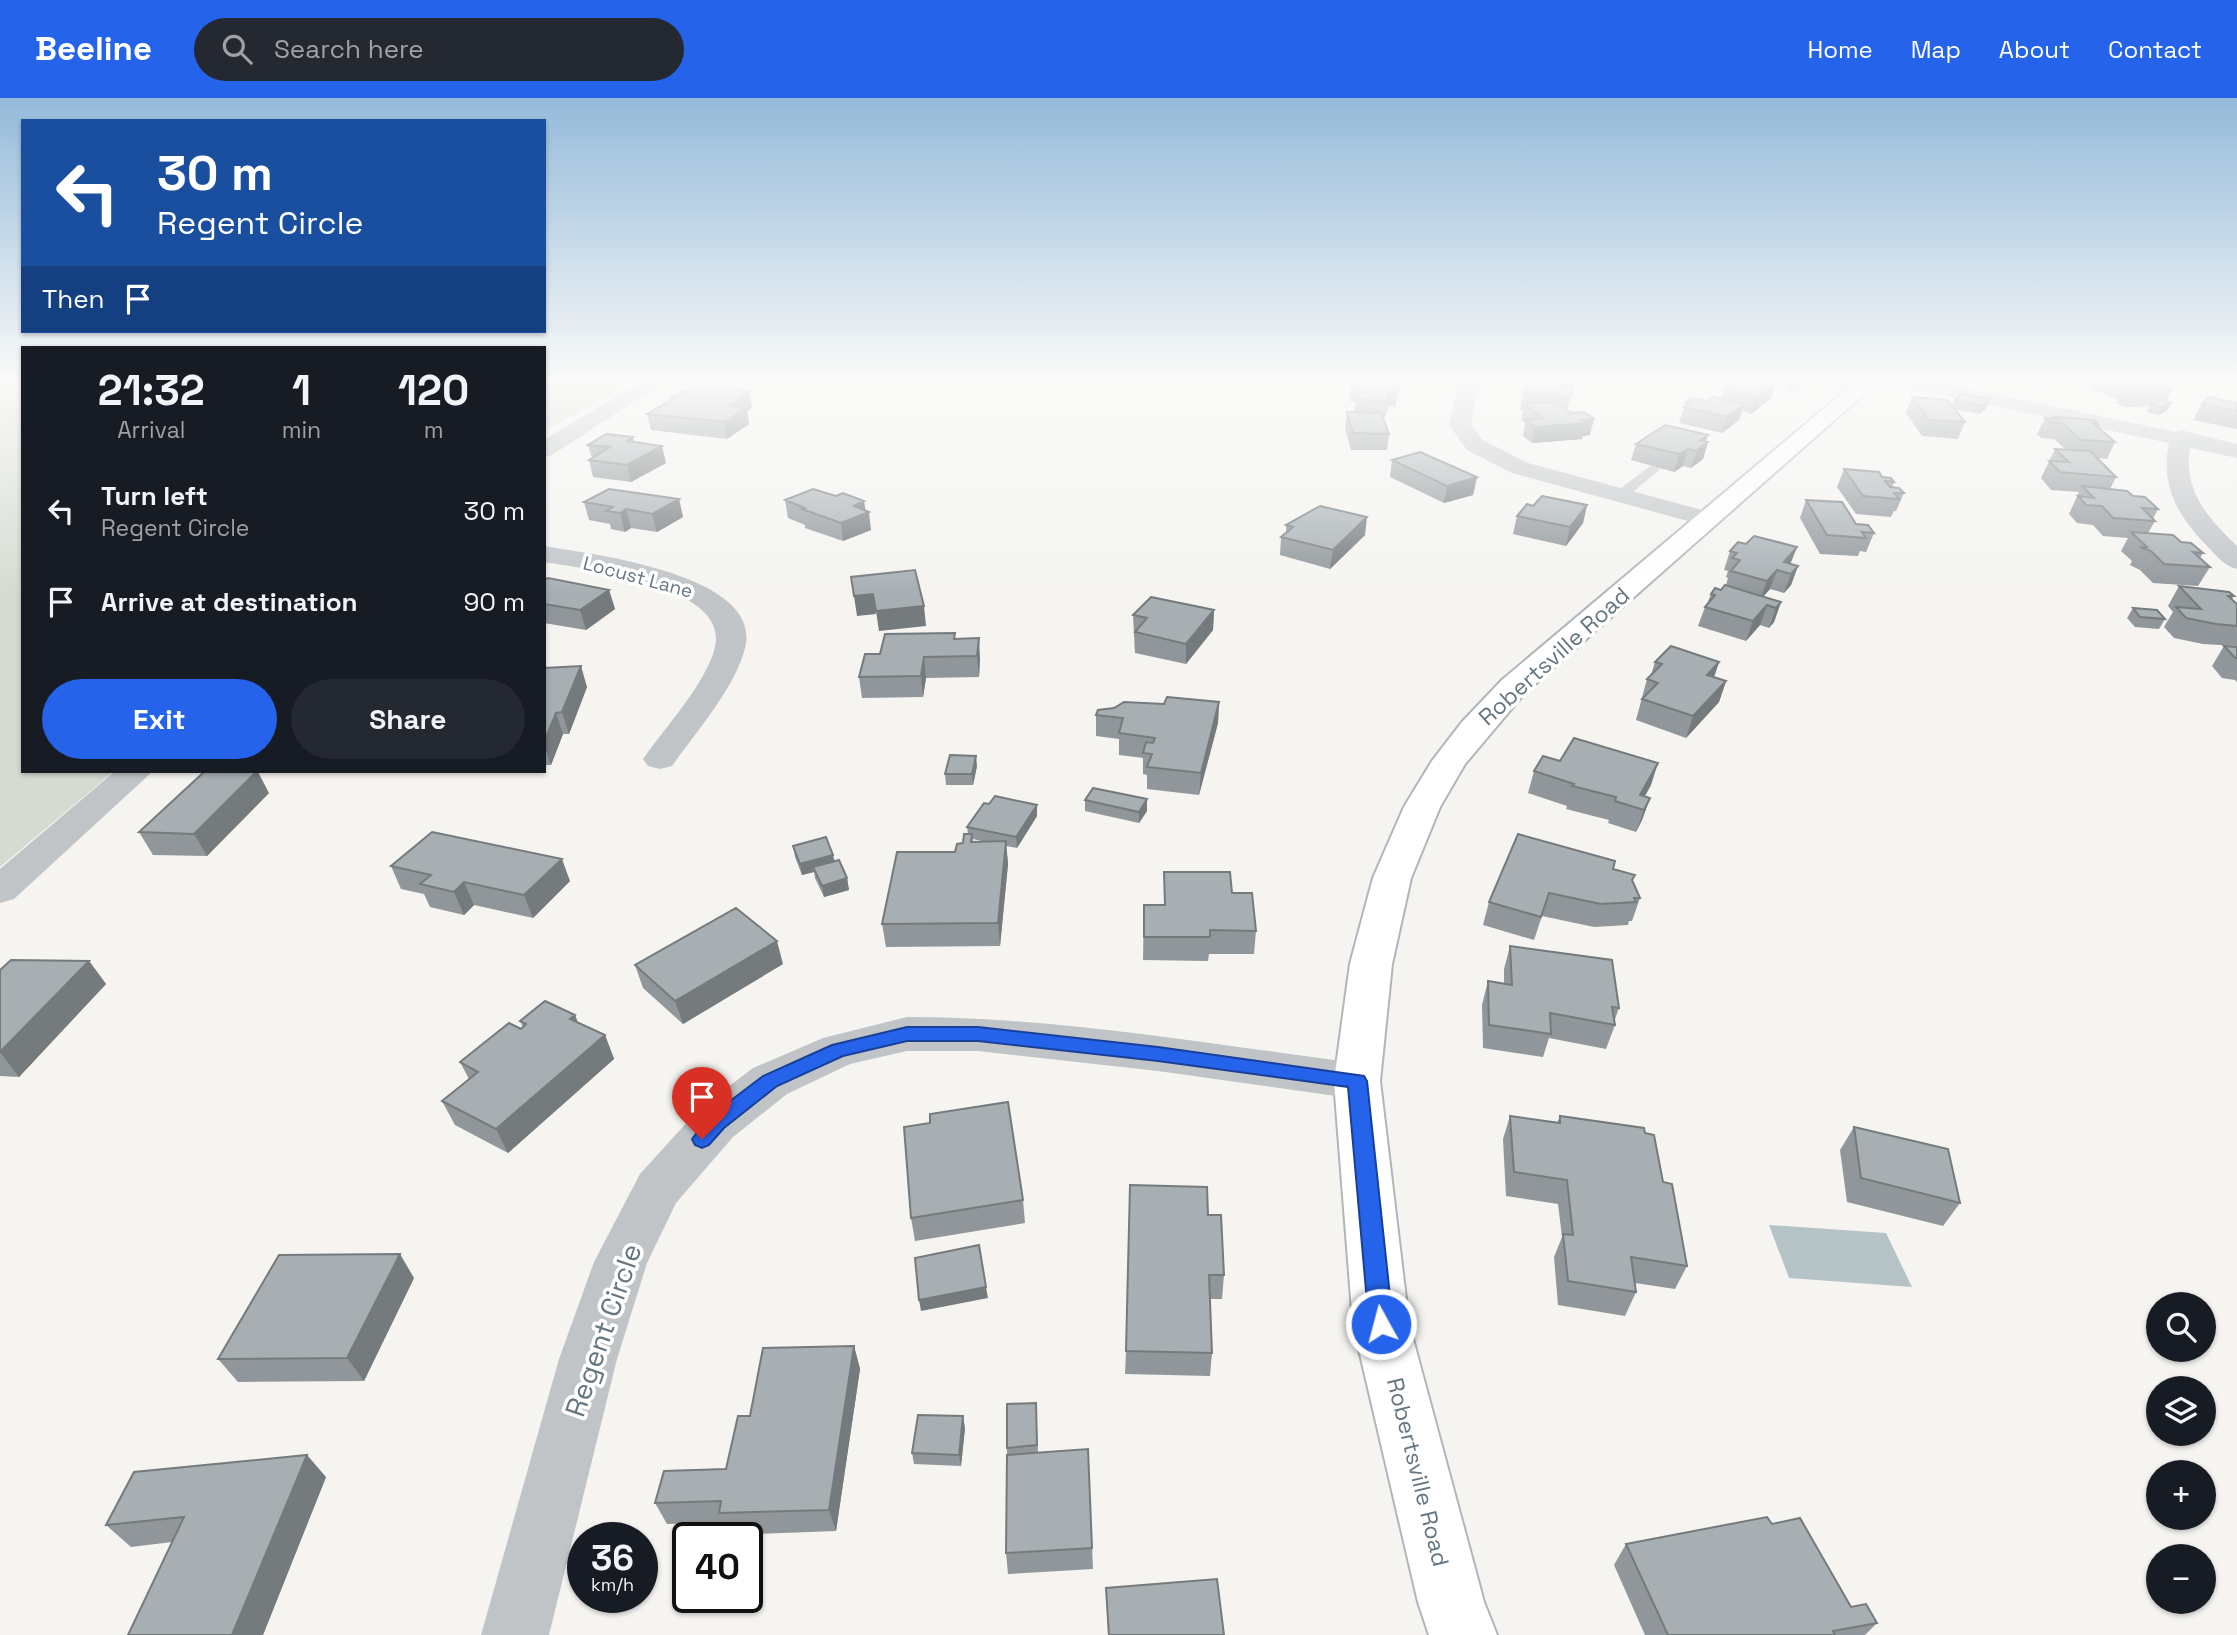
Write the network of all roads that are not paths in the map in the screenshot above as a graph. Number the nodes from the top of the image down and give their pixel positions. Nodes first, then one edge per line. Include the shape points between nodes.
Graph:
1 (1488, 451) edge
2 (1792, 451) edge
3 (2178, 451) edge
4 (1653, 468) edge
5 (1618, 496) junction
6 (1708, 520) junction
7 (546, 554) edge
8 (2237, 561) edge
9 (660, 759) dead end
10 (134, 773) edge
11 (0, 890) edge
12 (1357, 1081) junction
13 (515, 1635) edge
14 (1463, 1635) edge

1 - 5 street via 1520,468
2 - 6 street, Robertsville Road
3 - 8 street via 2178,481 2188,511
4 - 5 lane
5 - 6 street
6 - 12 street, Robertsville Road via 1513,687 1449,761 1422,807 1392,878 1371,964
7 - 9 street, Locust Lane via 680,584 712,599 730,620 731,644
10 - 11 street
12 - 13 street, Regent Circle via 978,1034 907,1034 839,1050 770,1081 716,1123 658,1189 621,1262 588,1359
12 - 14 street, Robertsville Road via 1381,1324

